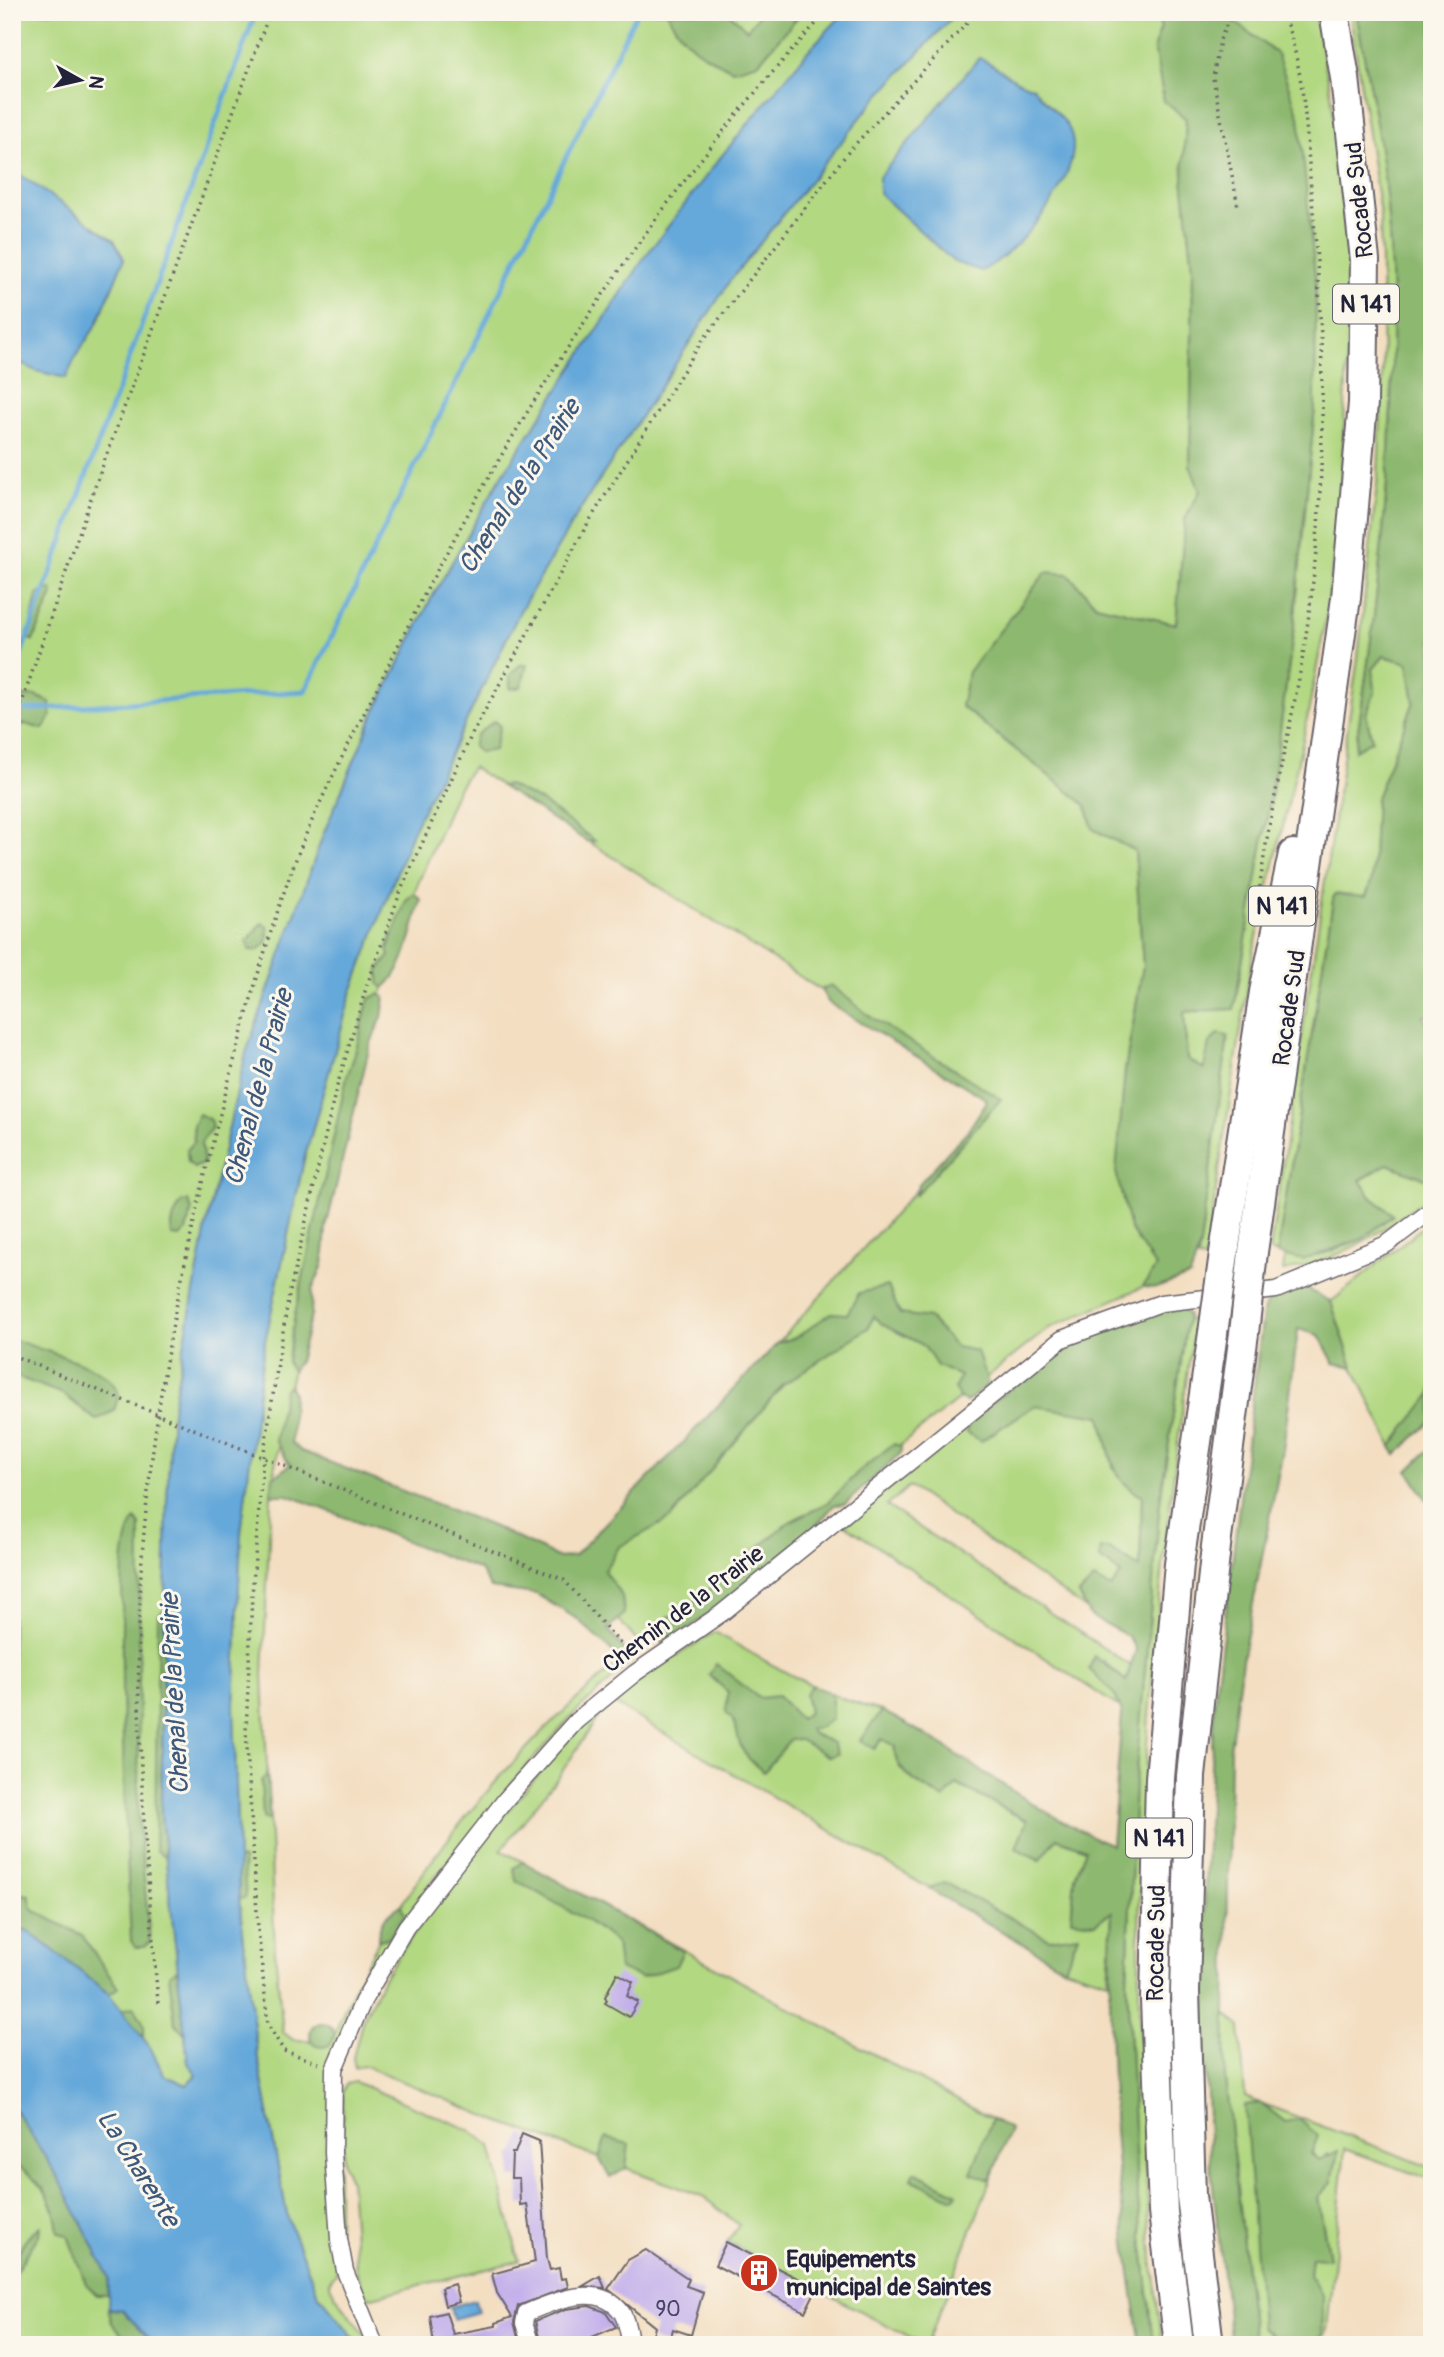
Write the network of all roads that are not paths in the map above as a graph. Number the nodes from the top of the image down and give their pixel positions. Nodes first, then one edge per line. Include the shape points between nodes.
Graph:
1 (1334, 12) edge
2 (1346, 597) junction
3 (1432, 1210) edge
4 (375, 2345) edge
5 (531, 2345) edge
6 (631, 2345) edge
7 (1179, 2345) edge
8 (1209, 2345) edge

1 - 2 highway, Rocade Sud / N 141 via 1365,260 1363,403
2 - 7 highway, Rocade Sud / N 141, bridge via 1264,992 1179,1564 1160,1778 1155,2000 1163,2212
2 - 8 highway, Rocade Sud / N 141, bridge via 1253,1252 1191,1776 1185,1991 1190,2169
3 - 4 street, Chemin de la Prairie via 1387,1244 1276,1290 1161,1303 1062,1339 722,1613 576,1721 431,1892 381,1965 334,2069 333,2166 339,2239 345,2271
5 - 6 street via 524,2323 526,2313 579,2296 604,2298 623,2314

